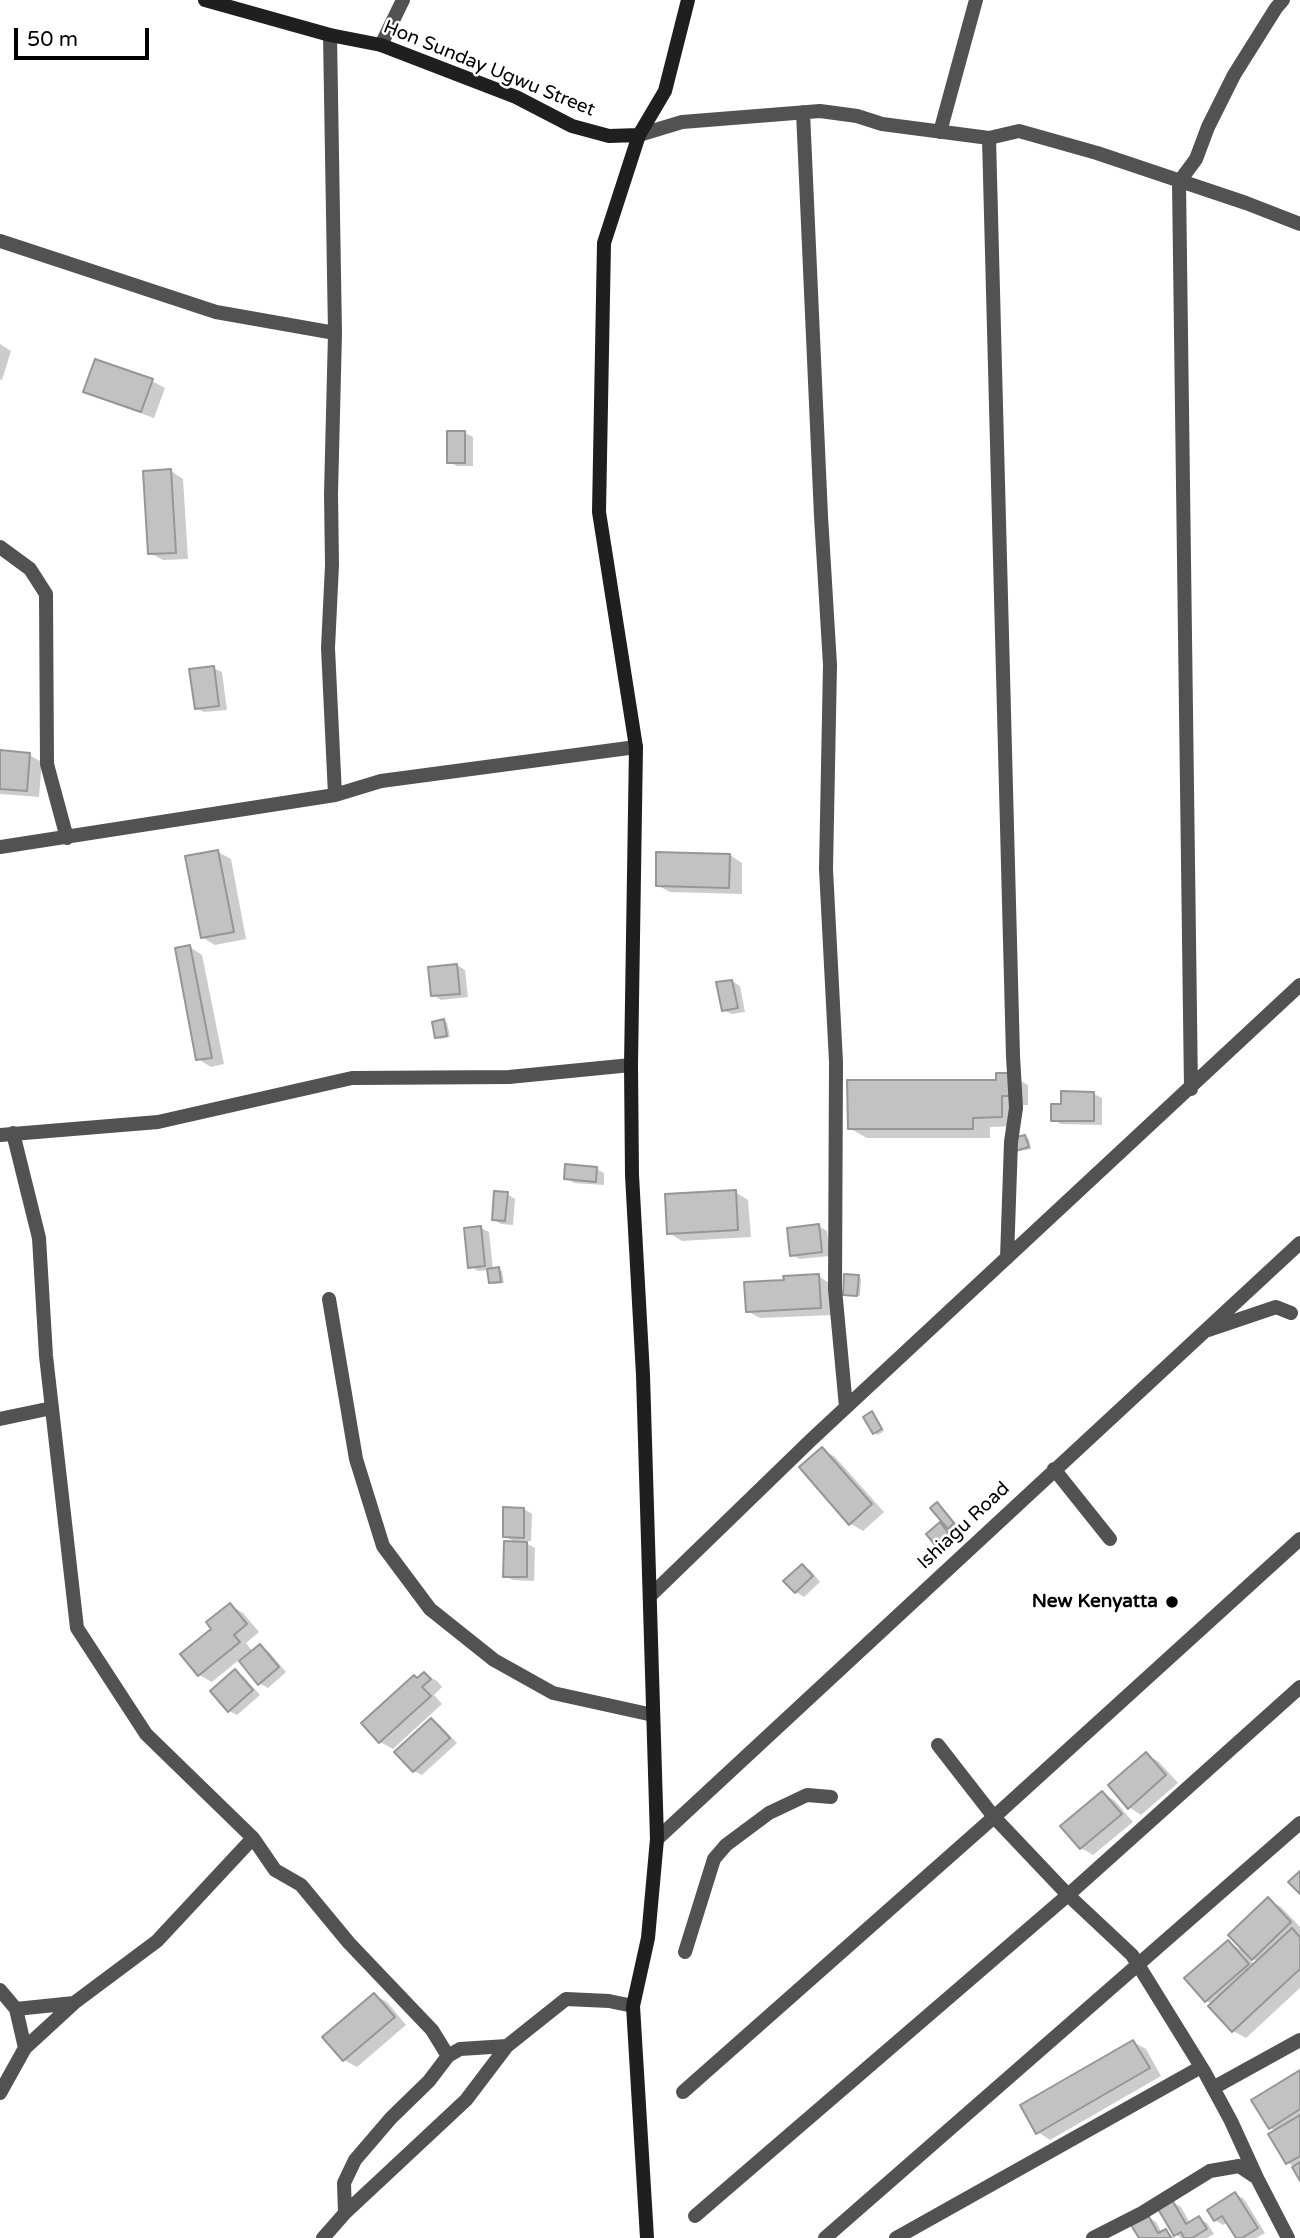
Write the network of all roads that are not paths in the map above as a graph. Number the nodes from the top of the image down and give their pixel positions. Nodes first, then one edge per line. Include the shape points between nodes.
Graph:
1 (403, 0) edge
2 (688, 0) edge
3 (976, 0) edge
4 (1283, 0) edge
5 (211, 1) edge
6 (330, 35) junction
7 (381, 45) junction
8 (803, 112) junction
9 (940, 132) junction
10 (639, 135) junction
11 (989, 138) junction
12 (1179, 182) junction
13 (1300, 224) edge
14 (0, 241) edge
15 (335, 333) junction
16 (0, 547) edge
17 (636, 747) junction
18 (335, 795) junction
19 (67, 838) junction
20 (0, 847) edge
21 (1300, 985) edge
22 (631, 1065) junction
23 (1191, 1088) junction
24 (7, 1134) edge
25 (1300, 1242) edge
26 (1007, 1258) junction
27 (328, 1299) dead end
28 (1291, 1313) dead end
29 (1203, 1331) junction
30 (846, 1407) junction
31 (52, 1408) junction
32 (0, 1419) edge
33 (1054, 1469) junction
34 (1110, 1539) dead end
35 (1300, 1539) edge
36 (650, 1596) junction
37 (1300, 1687) edge
38 (653, 1715) junction
39 (938, 1745) dead end
40 (831, 1797) dead end
41 (994, 1817) junction
42 (1300, 1823) edge
43 (253, 1838) junction
44 (657, 1839) junction
45 (1068, 1895) junction
46 (685, 1952) dead end
47 (1138, 1965) junction
48 (0, 1990) edge
49 (74, 2003) junction
50 (634, 2006) junction
51 (16, 2009) junction
52 (1300, 2040) edge
53 (507, 2046) junction
54 (25, 2048) junction
55 (449, 2056) junction
56 (1201, 2067) junction
57 (1213, 2088) junction
58 (682, 2092) dead end
59 (0, 2093) edge
60 (1257, 2178) junction
61 (345, 2213) junction
62 (695, 2216) dead end
63 (323, 2238) edge
64 (647, 2238) edge
65 (824, 2238) edge
66 (896, 2238) edge
67 (1093, 2238) edge
68 (1288, 2238) edge

1 - 7 street
2 - 10 street via 665,91
3 - 9 street
4 - 12 street via 1234,75 1196,159
5 - 6 street, Hon Sunday Ugwu Street
6 - 7 street, Hon Sunday Ugwu Street
6 - 15 street
7 - 10 street, Hon Sunday Ugwu Street via 516,97 572,126 609,136
8 - 9 street via 857,116
8 - 10 street via 682,122
8 - 30 street via 830,665 826,869 836,1062 835,1289
9 - 11 street
10 - 17 street via 604,243 599,512
11 - 12 street via 1019,131
11 - 26 street via 1016,1108
12 - 13 street
12 - 23 street
14 - 15 street via 216,312
15 - 18 street via 328,648
16 - 19 street via 30,569 46,594 47,764
17 - 18 street via 381,781
17 - 22 street
18 - 19 street
19 - 20 street
21 - 23 street
22 - 24 street via 509,1077 352,1078 158,1122
22 - 36 street
23 - 26 street
24 - 31 street via 39,1238
25 - 29 street, Ishiagu Road
26 - 30 street
27 - 38 street via 356,1459 383,1546 430,1609 494,1660 553,1693
28 - 29 street via 1276,1307
29 - 33 street, Ishiagu Road
30 - 36 street
31 - 32 street
31 - 43 street via 77,1628 146,1734
33 - 34 street
33 - 44 street, Ishiagu Road
35 - 41 street
36 - 38 street
37 - 45 street
38 - 44 street
39 - 41 street
40 - 46 street via 807,1795 769,1813 726,1844 714,1859
41 - 45 street
41 - 58 street
42 - 47 street
43 - 49 street via 157,1941
43 - 55 street via 275,1870 301,1885 432,2030
44 - 50 street via 648,1938
45 - 47 street
45 - 62 street
47 - 56 street
47 - 65 street
48 - 51 street
49 - 51 street
49 - 54 street
50 - 53 street via 566,1999
50 - 64 street
51 - 54 street
52 - 57 street
53 - 55 street via 460,2049
53 - 61 street via 466,2100
54 - 59 street
55 - 61 street via 355,2160 344,2183
56 - 57 street
56 - 66 street
57 - 60 street
60 - 67 street via 1239,2166 1210,2171
60 - 68 street
61 - 63 street

